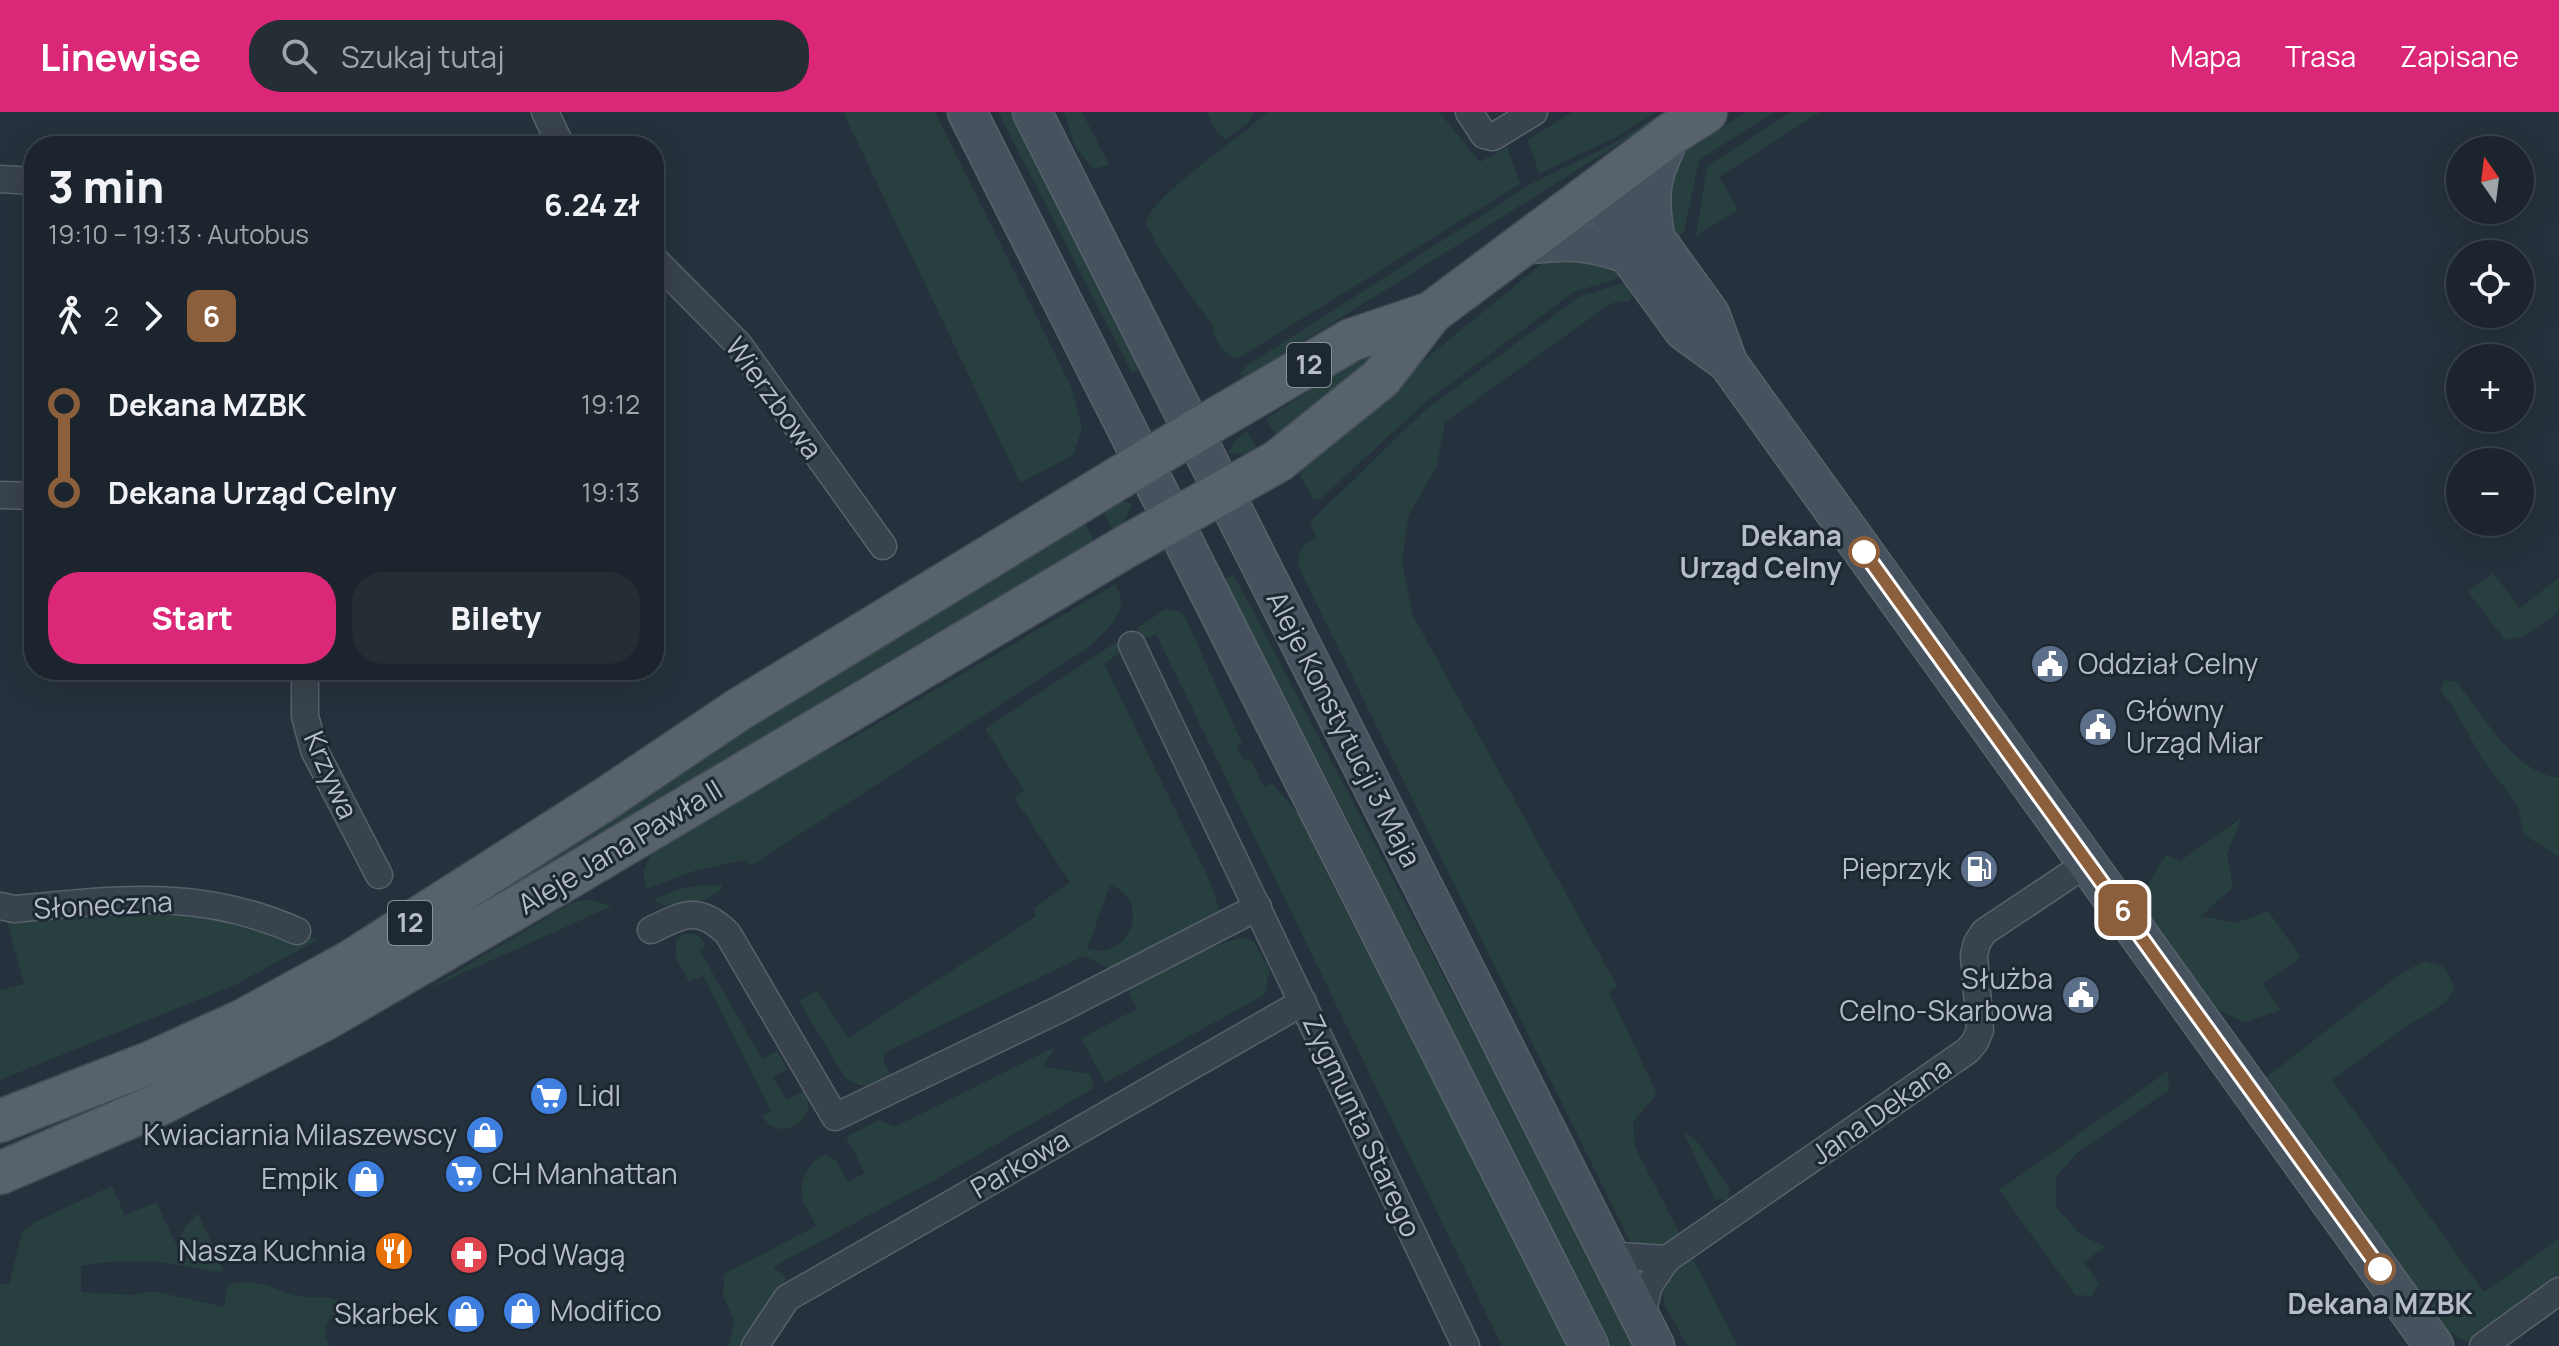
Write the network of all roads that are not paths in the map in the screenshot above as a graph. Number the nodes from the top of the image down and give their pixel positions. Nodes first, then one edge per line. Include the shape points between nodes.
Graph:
1 (545, 112) edge
2 (967, 112) edge
3 (1032, 112) edge
4 (1469, 112) edge
5 (1534, 112) edge
6 (1706, 112) edge
7 (1671, 134) junction
8 (556, 136) edge
9 (0, 179) edge
10 (24, 180) edge
11 (1598, 188) junction
12 (1523, 245) junction
13 (1642, 246) junction
14 (664, 269) edge
15 (1431, 313) junction
16 (1194, 432) junction
17 (1144, 462) junction
18 (1224, 492) junction
19 (0, 495) edge
20 (24, 496) edge
21 (1174, 519) junction
22 (883, 546) dead end
23 (1132, 645) dead end
24 (305, 680) edge
25 (2089, 862) junction
26 (379, 875) dead end
27 (0, 906) edge
28 (1258, 907) junction
29 (651, 930) dead end
30 (297, 931) dead end
31 (1303, 1002) junction
32 (0, 1121) edge
33 (0, 1173) edge
34 (1607, 1249) junction
35 (1667, 1259) junction
36 (2559, 1291) edge
37 (1648, 1332) edge
38 (755, 1346) edge
39 (1466, 1346) edge
40 (1589, 1346) edge
41 (2434, 1346) edge
42 (2483, 1346) edge

1 - 8 street
2 - 17 main road, Aleje Konstytucji 3 Maja
3 - 16 main road, Aleje Konstytucji 3 Maja
4 - 5 street via 1484,135 1493,137
6 - 7 main road, 12
7 - 11 main road, 12
7 - 13 main road via 1652,175
9 - 10 street
11 - 12 main road, 12
11 - 13 main road via 1627,209
12 - 13 main road via 1564,240
12 - 15 main road, 12
13 - 25 main road via 1710,314 1728,363
14 - 22 street, Wierzbowa via 739,345
15 - 16 main road, 12 via 1351,340
15 - 18 main road, 12 via 1381,378 1278,461
16 - 17 main road, Aleje Jana Pawła II / 12
16 - 18 main road, Aleje Konstytucji 3 Maja
17 - 21 main road, Aleje Konstytucji 3 Maja
17 - 32 main road, Aleje Jana Pawła II / 12 via 738,710 350,962 152,1062
18 - 21 main road, Aleje Jana Pawła II / 12
18 - 34 main road, Aleje Konstytucji 3 Maja
19 - 20 street
21 - 33 main road, Aleje Jana Pawła II / 12 via 325,1019 160,1104
21 - 40 main road, Aleje Konstytucji 3 Maja
23 - 28 street, Zygmunta Starego
24 - 26 street, Krzywa via 305,716 314,750
25 - 35 street, Jana Dekana via 1984,932 1974,955 1980,1030 1967,1051
25 - 41 main road
27 - 30 street, Słoneczna via 186,901 241,911
28 - 29 street via 835,1117 728,934 704,915 692,914
28 - 31 street, Zygmunta Starego
31 - 38 street, Parkowa via 787,1298
31 - 39 street, Zygmunta Starego
34 - 35 street via 1628,1257
34 - 37 main road, Aleje Konstytucji 3 Maja
35 - 37 street, Jana Dekana via 1643,1302
36 - 42 street

